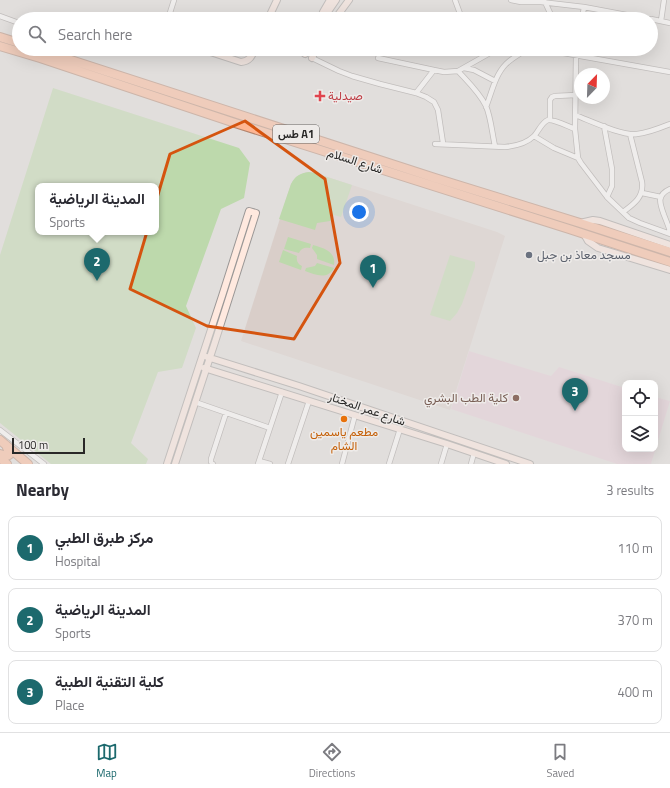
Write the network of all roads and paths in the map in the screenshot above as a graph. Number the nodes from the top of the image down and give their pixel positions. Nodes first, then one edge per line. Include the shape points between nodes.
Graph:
1 (174, 0) edge
2 (277, 0) edge
3 (330, 0) edge
4 (336, 0) edge
5 (350, 0) edge
6 (456, 0) edge
7 (511, 0) edge
8 (664, 0) edge
9 (542, 1) edge
10 (559, 2) edge
11 (584, 7) junction
12 (170, 12) edge
13 (271, 12) edge
14 (324, 12) edge
15 (329, 12) edge
16 (341, 12) edge
17 (460, 12) edge
18 (549, 12) edge
19 (583, 12) edge
20 (611, 12) edge
21 (0, 16) edge
22 (12, 20) edge
23 (658, 21) edge
24 (661, 21) junction
25 (670, 23) edge
26 (0, 38) edge
27 (12, 41) edge
28 (0, 46) edge
29 (12, 48) edge
30 (50, 56) edge
31 (52, 56) edge
32 (223, 56) edge
33 (251, 56) edge
34 (485, 56) edge
35 (516, 56) edge
36 (576, 56) edge
37 (582, 56) edge
38 (312, 58) edge
39 (378, 58) dead end
40 (464, 68) junction
41 (576, 68) edge
42 (434, 70) junction
43 (458, 71) junction
44 (670, 72) edge
45 (495, 81) junction
46 (416, 93) junction
47 (574, 95) edge
48 (576, 104) edge
49 (486, 106) junction
50 (575, 115) junction
51 (550, 120) junction
52 (670, 124) edge
53 (604, 126) junction
54 (575, 129) junction
55 (630, 134) junction
56 (534, 136) junction
57 (443, 143) junction
58 (435, 144) dead end
59 (495, 146) junction
60 (578, 158) junction
61 (670, 189) edge
62 (642, 193) junction
63 (607, 196) junction
64 (661, 197) junction
65 (623, 212) junction
66 (580, 223) junction
67 (670, 232) edge
68 (584, 234) junction
69 (670, 244) edge
70 (670, 252) edge
71 (670, 262) edge
72 (670, 270) edge
73 (203, 356) junction
74 (210, 358) junction
75 (199, 367) junction
76 (206, 369) junction
77 (282, 392) junction
78 (309, 401) junction
79 (195, 402) junction
80 (226, 413) junction
81 (355, 415) junction
82 (270, 428) junction
83 (400, 429) junction
84 (0, 430) edge
85 (3, 443) edge
86 (447, 444) junction
87 (474, 453) junction
88 (0, 454) edge
89 (0, 458) edge
90 (258, 462) edge
91 (502, 463) edge
92 (7, 464) edge
93 (28, 464) edge
94 (44, 464) edge
95 (167, 464) edge
96 (175, 464) edge
97 (213, 464) edge
98 (270, 464) edge
99 (288, 464) edge
100 (342, 464) edge
101 (389, 464) edge
102 (440, 464) edge
103 (471, 464) edge
104 (530, 464) edge

1 - 12 street
2 - 13 street
3 - 14 street
4 - 15 street
5 - 16 street
6 - 17 street
7 - 9 street
8 - 24 street
9 - 10 street
9 - 18 street
10 - 11 street
11 - 19 street
11 - 20 street
21 - 22 street
23 - 24 street
24 - 25 street
26 - 27 highway
28 - 29 highway, طس A1
30 - 68 highway, شارع السلام / طس A1 via 235,123
31 - 66 highway, شارع السلام / طس A1
32 - 33 street via 242,62
34 - 40 street
35 - 45 street via 506,63
36 - 41 street
37 - 44 street
38 - 46 street via 352,76
39 - 42 street
40 - 43 street
40 - 45 street via 474,70
42 - 43 street
42 - 46 street
43 - 49 street
45 - 49 street
46 - 57 street via 437,105
47 - 51 street via 552,97
48 - 50 street
49 - 59 street
50 - 53 street
50 - 54 street
51 - 54 street
51 - 56 street via 544,122
52 - 55 street via 646,133
53 - 55 street
53 - 63 street via 612,169 612,186
54 - 60 street
55 - 62 street via 642,182
56 - 59 street via 525,143 515,146
56 - 60 street
57 - 58 street
57 - 59 street
60 - 63 street
61 - 64 street
62 - 64 street
62 - 65 street
63 - 65 street
64 - 67 street via 660,203
65 - 67 street via 636,222
66 - 69 street via 600,221
66 - 70 highway, شارع السلام
68 - 71 highway, شارع السلام / طس A1
68 - 72 street via 588,241 598,248
73 - 74 street, شارع عمر المختار
73 - 74 street via 249,211 256,213
73 - 75 street
74 - 76 street
74 - 104 street, شارع عمر المختار
75 - 76 street, شارع عمر المختار
75 - 95 street
76 - 77 street, شارع عمر المختار
76 - 79 street
77 - 78 street, شارع عمر المختار
77 - 82 street
78 - 81 street, شارع عمر المختار
78 - 99 street
79 - 80 street
79 - 96 street
80 - 82 street
80 - 97 street via 211,459
81 - 83 street, شارع عمر المختار
81 - 100 street
82 - 90 street
83 - 86 street, شارع عمر المختار
83 - 101 street
84 - 94 street
85 - 88 highway via 9,455
85 - 93 highway
86 - 87 street, شارع عمر المختار
86 - 102 street
87 - 91 street, شارع عمر المختار
87 - 103 street
89 - 92 highway
90 - 98 street

